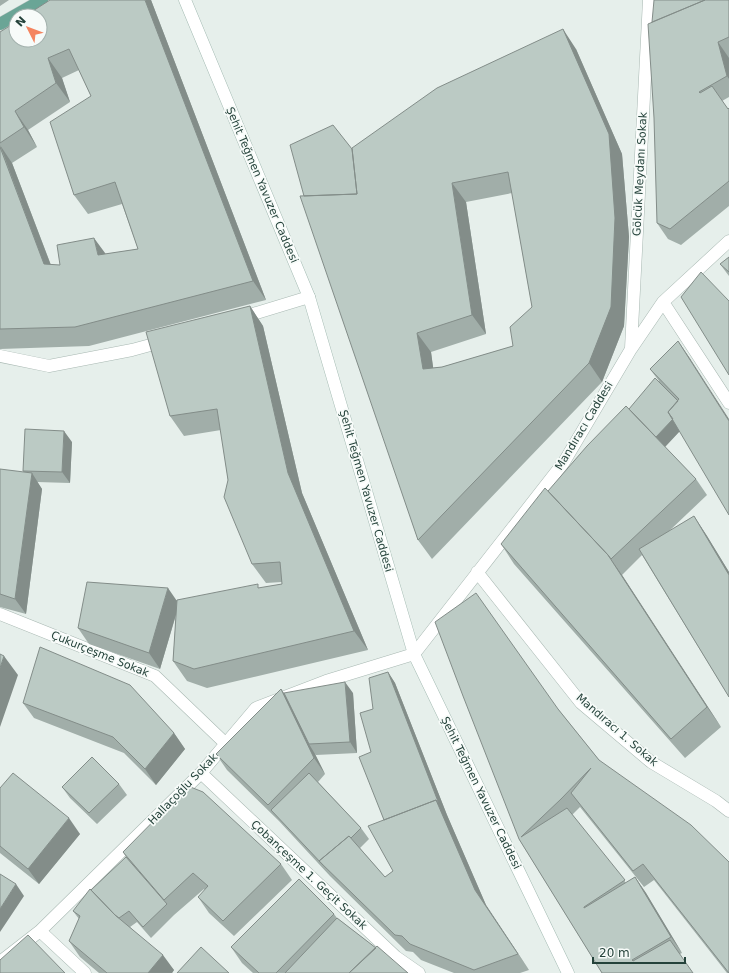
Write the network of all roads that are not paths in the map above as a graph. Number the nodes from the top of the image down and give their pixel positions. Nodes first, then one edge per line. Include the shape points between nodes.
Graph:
1 (42, 0) edge
2 (184, 0) edge
3 (649, 0) edge
4 (0, 24) edge
5 (729, 241) edge
6 (309, 297) junction
7 (663, 302) junction
8 (228, 322) edge
9 (177, 337) edge
10 (631, 348) junction
11 (0, 356) edge
12 (729, 402) edge
13 (477, 572) junction
14 (0, 614) edge
15 (414, 654) junction
16 (226, 744) junction
17 (201, 773) junction
18 (729, 811) edge
19 (40, 931) junction
20 (0, 962) edge
21 (85, 973) edge
22 (419, 973) edge
23 (568, 973) edge

1 - 4 main road
2 - 6 street, Şehit Teğmen Yavuzer Caddesi
3 - 10 street, Gölcük Meydanı Sokak
5 - 7 street, Mandıracı Caddesi
6 - 8 street
6 - 15 street, Şehit Teğmen Yavuzer Caddesi
7 - 10 street, Mandıracı Caddesi
7 - 12 street
9 - 11 street via 132,350 49,366
10 - 13 street, Mandıracı Caddesi via 564,462
13 - 15 street, Mandıracı Caddesi
13 - 18 street, Mandıracı 1. Sokak via 581,703 651,762
14 - 16 street, Çukurçeşme Sokak via 155,676
15 - 16 street, Hallaçoğlu Sokak via 326,681 256,708
15 - 23 street, Şehit Teğmen Yavuzer Caddesi
16 - 17 street, Hallaçoğlu Sokak
17 - 19 street, Hallaçoğlu Sokak
17 - 22 street, Çobançeşme 1. Geçit Sokak via 396,957
19 - 20 street, Hallaçoğlu Sokak
19 - 21 street

